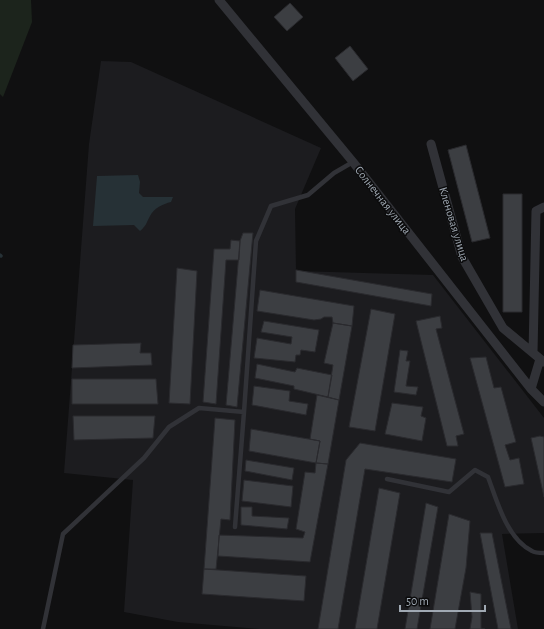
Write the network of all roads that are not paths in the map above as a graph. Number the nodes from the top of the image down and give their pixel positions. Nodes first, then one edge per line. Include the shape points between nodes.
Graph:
1 (219, 0) edge
2 (431, 144) dead end
3 (354, 162) junction
4 (544, 206) edge
5 (539, 358) edge
6 (531, 389) junction
7 (544, 402) edge
8 (244, 412) junction
9 (387, 479) dead end
10 (235, 527) dead end
11 (544, 553) edge
12 (43, 629) edge

1 - 3 street, Солнечная улица
2 - 5 street, Кленовая улица via 462,257 503,328
3 - 6 street, Солнечная улица
3 - 8 lane via 334,173 308,195 271,206 256,241
4 - 5 street via 536,211
5 - 6 street
6 - 7 street, Солнечная улица
8 - 10 lane
8 - 12 lane via 199,408 169,427 144,458 63,534
9 - 11 lane via 449,492 475,470 488,477 505,523 517,539 532,551

